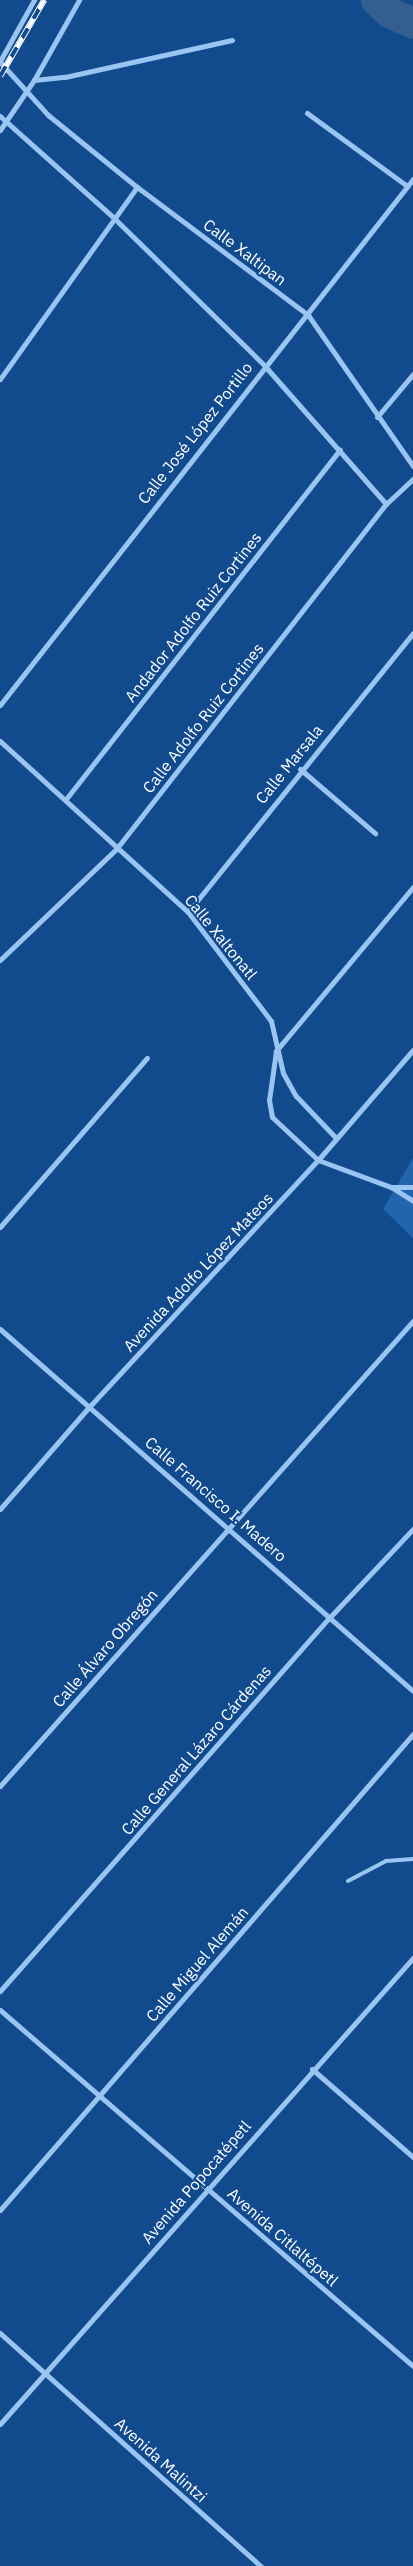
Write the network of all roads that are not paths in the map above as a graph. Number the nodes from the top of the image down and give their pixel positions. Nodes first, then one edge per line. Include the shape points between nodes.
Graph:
1 (34, 0) edge
2 (78, 0) edge
3 (232, 40) dead end
4 (0, 62) edge
5 (34, 80) junction
6 (25, 92) junction
7 (307, 113) dead end
8 (0, 116) edge
9 (5, 121) junction
10 (0, 130) edge
11 (413, 179) edge
12 (408, 186) junction
13 (137, 187) junction
14 (115, 219) junction
15 (308, 315) junction
16 (264, 365) junction
17 (413, 374) edge
18 (0, 379) edge
19 (377, 417) junction
20 (340, 450) junction
21 (413, 466) edge
22 (413, 480) edge
23 (386, 504) junction
24 (413, 633) edge
25 (0, 705) edge
26 (0, 741) edge
27 (300, 769) junction
28 (66, 799) junction
29 (375, 834) dead end
30 (117, 848) junction
31 (413, 887) edge
32 (188, 912) junction
33 (0, 960) edge
34 (413, 1050) edge
35 (276, 1051) junction
36 (147, 1058) dead end
37 (336, 1138) junction
38 (318, 1160) junction
39 (413, 1187) edge
40 (391, 1188) junction
41 (413, 1202) edge
42 (0, 1227) edge
43 (413, 1321) edge
44 (0, 1329) edge
45 (90, 1406) junction
46 (0, 1509) edge
47 (228, 1526) junction
48 (413, 1529) edge
49 (330, 1617) junction
50 (413, 1691) edge
51 (413, 1734) edge
52 (0, 1786) edge
53 (413, 1859) edge
54 (348, 1881) dead end
55 (413, 1958) edge
56 (0, 1991) edge
57 (0, 2010) edge
58 (312, 2069) junction
59 (100, 2095) junction
60 (413, 2157) edge
61 (207, 2188) junction
62 (0, 2210) edge
63 (0, 2333) edge
64 (413, 2366) edge
65 (44, 2373) junction
66 (0, 2424) edge
67 (261, 2566) edge

1 - 4 street
2 - 5 street
3 - 5 street via 65,77
4 - 6 street, Calle Xaltipan
5 - 6 street
6 - 9 street
6 - 13 street, Calle Xaltipan via 48,115
7 - 12 street
8 - 9 street
9 - 10 street
9 - 14 street
11 - 12 street, Calle José López Portillo
12 - 15 street, Calle José López Portillo
13 - 14 street
13 - 15 street, Calle Xaltipan
14 - 16 street
14 - 18 street
15 - 16 street, Calle José López Portillo
15 - 19 street, Calle Xaltipan
16 - 20 street
16 - 25 street, Calle José López Portillo
17 - 19 street
19 - 21 street, Calle Xaltipan
20 - 23 street
20 - 28 street, Andador Adolfo Ruiz Cortines
22 - 23 street, Calle Adolfo Ruiz Cortines
23 - 30 street, Calle Adolfo Ruiz Cortines
24 - 27 street, Calle Marsala
26 - 28 street, Calle Xaltonatl
27 - 29 street
27 - 32 street, Calle Marsala
28 - 30 street, Calle Xaltonatl
30 - 32 street, Calle Xaltonatl
30 - 33 street, Calle Adolfo Ruiz Cortines
31 - 35 street
32 - 35 street, Calle Xaltonatl via 271,1021
34 - 37 street, Avenida Adolfo López Mateos
35 - 37 street, Calle Xaltonatl via 283,1073 296,1096
35 - 38 street via 269,1100 272,1117
36 - 42 street
37 - 38 street, Avenida Adolfo López Mateos
38 - 40 street
38 - 45 street, Avenida Adolfo López Mateos
39 - 40 street
40 - 41 street
43 - 47 street, Calle Álvaro Obregón
44 - 45 street, Calle Francisco I. Madero
45 - 46 street, Avenida Adolfo López Mateos
45 - 47 street, Calle Francisco I. Madero
47 - 49 street, Calle Francisco I. Madero
47 - 52 street, Calle Álvaro Obregón
48 - 49 street, Calle General Lázaro Cárdenas
49 - 50 street, Calle Francisco I. Madero
49 - 56 street, Calle General Lázaro Cárdenas
51 - 59 street, Calle Miguel Alemán
53 - 54 lane via 386,1861
55 - 58 street, Avenida Popocatépetl
57 - 59 street, Avenida Citlaltépetl
58 - 60 street
58 - 61 street, Avenida Popocatépetl
59 - 61 street, Avenida Citlaltépetl
59 - 62 street, Calle Miguel Alemán
61 - 64 street, Avenida Citlaltépetl
61 - 65 street, Avenida Popocatépetl
63 - 65 street, Avenida Malintzi
65 - 66 street, Avenida Popocatépetl
65 - 67 street, Avenida Malintzi

